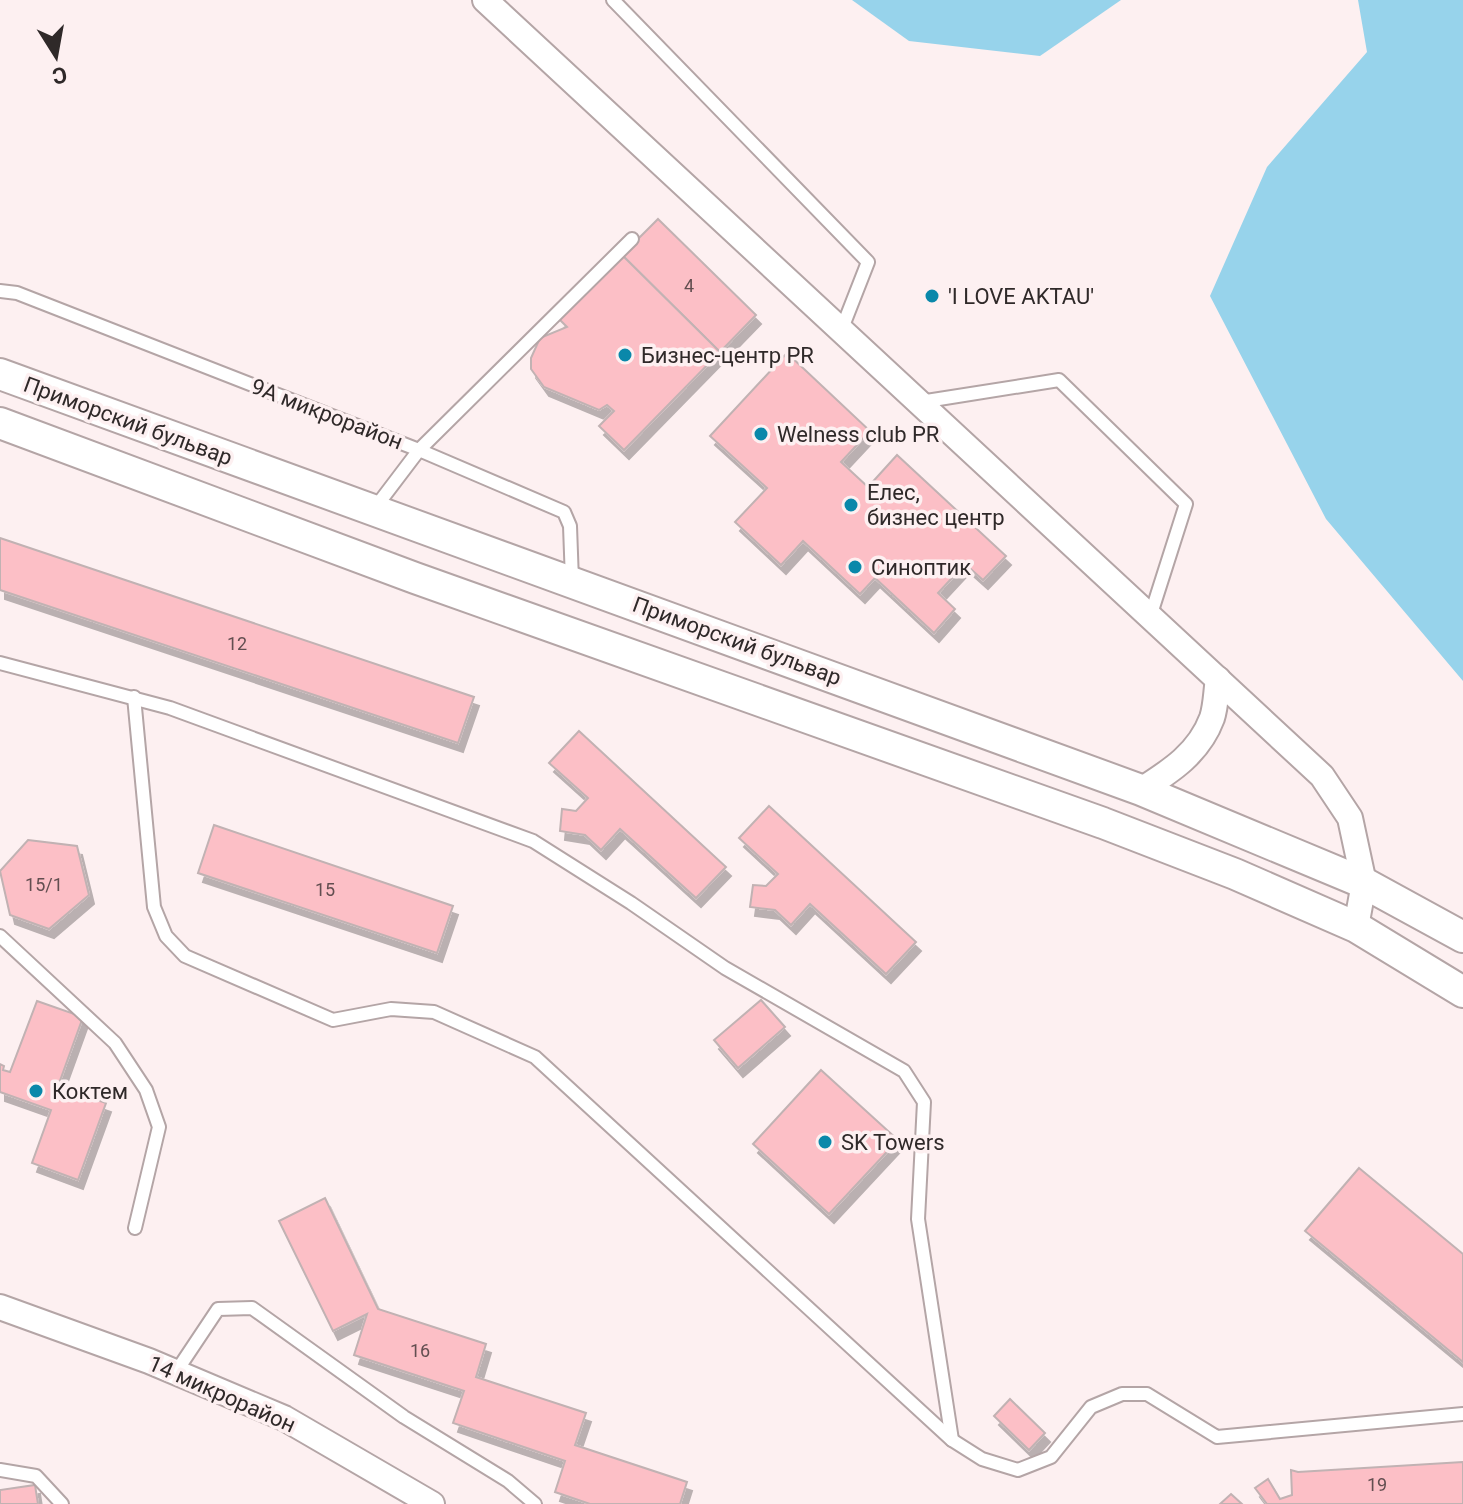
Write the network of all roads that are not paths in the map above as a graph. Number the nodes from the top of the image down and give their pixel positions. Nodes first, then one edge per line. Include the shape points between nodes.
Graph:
1 (485, 0) edge
2 (613, 0) edge
3 (632, 239) dead end
4 (0, 291) edge
5 (841, 331) junction
6 (0, 374) edge
7 (918, 403) junction
8 (0, 423) edge
9 (419, 450) junction
10 (374, 509) junction
11 (572, 581) junction
12 (1150, 617) junction
13 (0, 663) edge
14 (1218, 679) junction
15 (134, 697) junction
16 (1141, 790) junction
17 (1364, 883) junction
18 (1356, 927) junction
19 (0, 936) edge
20 (1463, 937) edge
21 (1463, 992) edge
22 (135, 1228) dead end
23 (0, 1307) edge
24 (176, 1372) junction
25 (1463, 1414) edge
26 (952, 1440) junction
27 (0, 1470) edge
28 (62, 1504) edge
29 (432, 1504) edge
30 (535, 1504) edge

1 - 5 street
2 - 5 lane via 868,262
3 - 9 lane, 9А микрорайон
4 - 9 lane, 9А микрорайон via 17,293
5 - 7 street
6 - 10 street, Приморский бульвар
7 - 12 street
7 - 12 lane via 1059,380 1186,504
8 - 18 street via 415,578 1103,823
9 - 10 lane
9 - 11 lane via 564,512 570,526
10 - 11 street, Приморский бульвар
11 - 16 street, Приморский бульвар
12 - 14 street
13 - 15 lane
14 - 16 street via 1212,717 1193,751
14 - 17 street via 1322,776 1350,818
15 - 26 lane via 154,907 166,936 185,956 333,1020 391,1009 434,1012 535,1057
15 - 26 lane via 533,841 725,968 904,1071 924,1102 918,1219
16 - 17 street, Приморский бульвар
17 - 18 street
17 - 20 street, Приморский бульвар
18 - 21 street
19 - 22 lane via 115,1043 146,1090 159,1127
23 - 24 street, 14 микрорайон
24 - 29 street, 14 микрорайон via 284,1418
24 - 30 lane via 218,1309 252,1308
25 - 26 lane via 1217,1437 1147,1394 1122,1394 1091,1407 1051,1457 1018,1470 982,1459
27 - 28 lane via 36,1476

